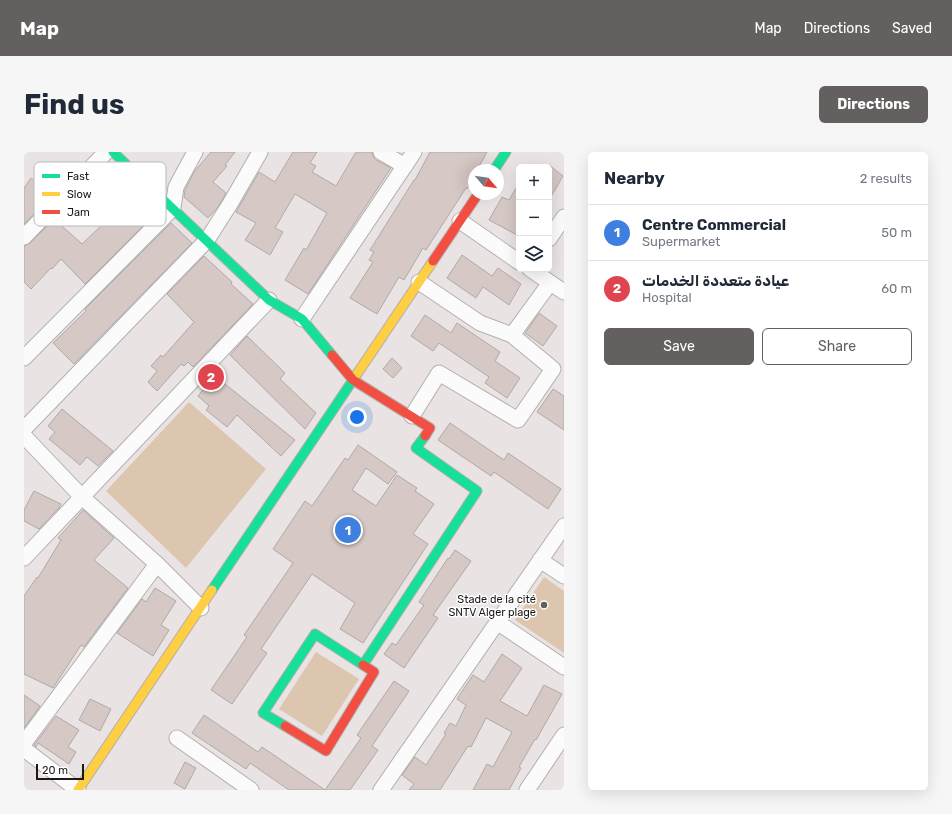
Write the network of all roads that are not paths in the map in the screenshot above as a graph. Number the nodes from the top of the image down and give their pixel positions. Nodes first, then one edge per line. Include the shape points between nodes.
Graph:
1 (106, 152) edge
2 (113, 152) edge
3 (195, 152) edge
4 (260, 152) edge
5 (381, 152) edge
6 (414, 152) edge
7 (506, 152) edge
8 (96, 162) edge
9 (124, 162) edge
10 (498, 164) edge
11 (405, 166) junction
12 (474, 200) edge
13 (166, 201) edge
14 (173, 208) junction
15 (166, 215) edge
16 (564, 217) edge
17 (460, 221) junction
18 (35, 226) edge
19 (155, 226) edge
20 (551, 236) edge
21 (24, 237) edge
22 (207, 240) junction
23 (516, 260) edge
24 (534, 272) edge
25 (419, 282) junction
26 (550, 283) junction
27 (564, 292) edge
28 (269, 300) junction
29 (302, 319) junction
30 (512, 335) junction
31 (24, 358) edge
32 (353, 380) junction
33 (412, 416) junction
34 (24, 429) edge
35 (24, 436) edge
36 (82, 497) junction
37 (564, 526) edge
38 (24, 558) edge
39 (540, 560) junction
40 (157, 564) junction
41 (564, 576) edge
42 (201, 608) junction
43 (498, 622) junction
44 (363, 665) junction
45 (564, 667) edge
46 (177, 738) dead end
47 (562, 741) edge
48 (24, 743) edge
49 (24, 749) edge
50 (78, 790) edge
51 (251, 790) edge
52 (381, 790) edge
53 (526, 790) edge

1 - 8 street
2 - 9 street
3 - 14 street via 176,187
4 - 22 street
5 - 11 street
6 - 11 street
7 - 10 street
11 - 29 street
12 - 17 street
13 - 14 street
14 - 15 street
14 - 22 street
16 - 20 street
17 - 23 street
17 - 25 street
18 - 21 street
19 - 31 street
22 - 28 street
22 - 34 street
24 - 26 street
25 - 30 street via 480,323
25 - 32 street
26 - 27 street
26 - 30 street
28 - 29 street
28 - 36 street
29 - 32 street
30 - 33 street via 553,369 518,420 439,373
32 - 33 street
32 - 42 street
33 - 44 street via 430,428 416,448 477,491
35 - 36 street
36 - 38 street
36 - 40 street
37 - 39 street
39 - 41 street
39 - 43 street
40 - 42 street
40 - 48 street
42 - 50 street
43 - 45 street
43 - 52 street
44 - 44 street via 315,634 263,713 326,751 374,672
46 - 51 street
47 - 53 street
49 - 50 street

